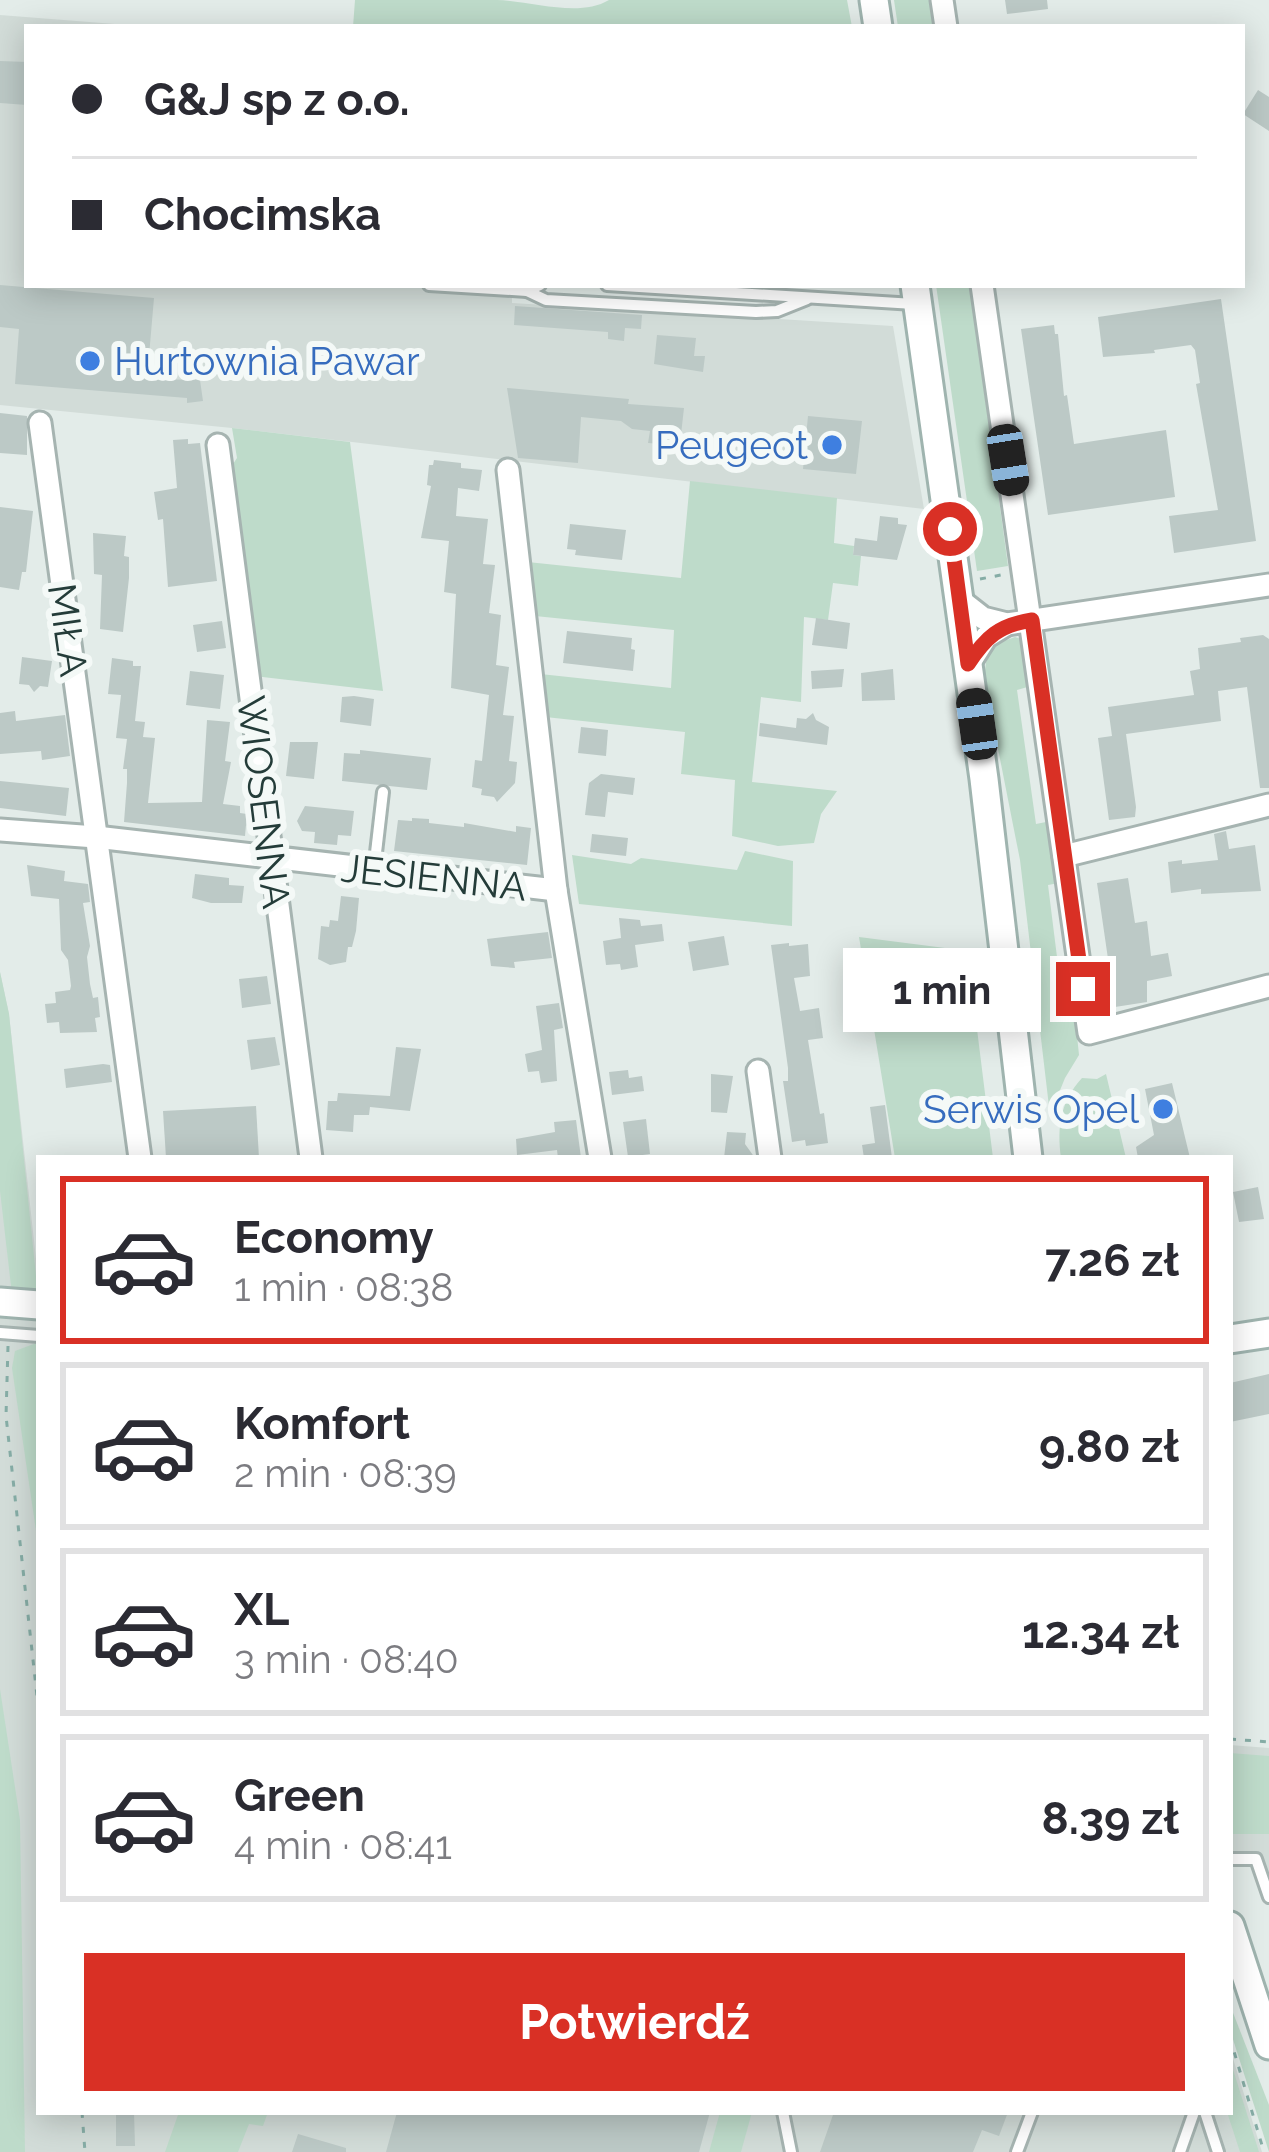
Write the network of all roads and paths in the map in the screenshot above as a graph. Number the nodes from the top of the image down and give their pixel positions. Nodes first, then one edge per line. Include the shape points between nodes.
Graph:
1 (534, 288) edge
2 (677, 288) edge
3 (982, 288) edge
4 (916, 295) edge
5 (807, 298) junction
6 (40, 423) dead end
7 (218, 445) dead end
8 (508, 470) dead end
9 (1269, 585) edge
10 (960, 601) junction
11 (1032, 620) junction
12 (1007, 624) junction
13 (968, 664) junction
14 (383, 792) dead end
15 (1269, 805) edge
16 (0, 830) edge
17 (96, 837) junction
18 (1064, 856) junction
19 (271, 859) junction
20 (374, 870) junction
21 (556, 890) junction
22 (1269, 986) edge
23 (758, 1071) dead end
24 (140, 1155) edge
25 (310, 1155) edge
26 (600, 1155) edge
27 (770, 1155) edge
28 (1028, 1155) edge
29 (0, 1302) edge
30 (36, 1305) edge
31 (1269, 1333) edge
32 (5, 1334) edge
33 (36, 1336) edge
34 (1233, 1339) edge
35 (36, 1687) edge
36 (1233, 1739) edge
37 (1269, 1742) edge
38 (1233, 1859) edge
39 (1269, 1897) edge
40 (1233, 1935) edge
41 (1269, 2045) edge
42 (1233, 2048) edge
43 (82, 2115) edge
44 (784, 2115) edge
45 (1031, 2115) edge
46 (1193, 2115) edge
47 (1206, 2115) edge
48 (86, 2152) edge
49 (791, 2152) edge
50 (1017, 2152) edge
51 (1180, 2152) edge
52 (1218, 2152) edge
53 (1264, 2152) edge

1 - 5 lane via 546,300 756,312
2 - 5 lane
3 - 11 street
4 - 5 lane
4 - 10 main road
6 - 17 street, MIŁA
7 - 19 street, WIOSENNA
8 - 21 street, JESIENNA
9 - 11 street
10 - 12 street
10 - 13 main road
11 - 12 street
11 - 18 street
12 - 13 street
13 - 28 main road
14 - 20 lane
15 - 18 street
16 - 17 street
17 - 19 street, JESIENNA
17 - 24 street, MIŁA
18 - 22 street via 1089,1033
19 - 20 street, JESIENNA
19 - 25 street, WIOSENNA
20 - 21 street, JESIENNA
21 - 26 street, JESIENNA
23 - 27 street
29 - 30 main road
31 - 34 main road
32 - 33 lane
32 - 35 path via 6,1416
36 - 37 path
38 - 39 lane via 1256,1859
40 - 41 main road
42 - 53 path
43 - 48 path
44 - 49 lane
45 - 50 lane
46 - 51 lane
47 - 52 lane

